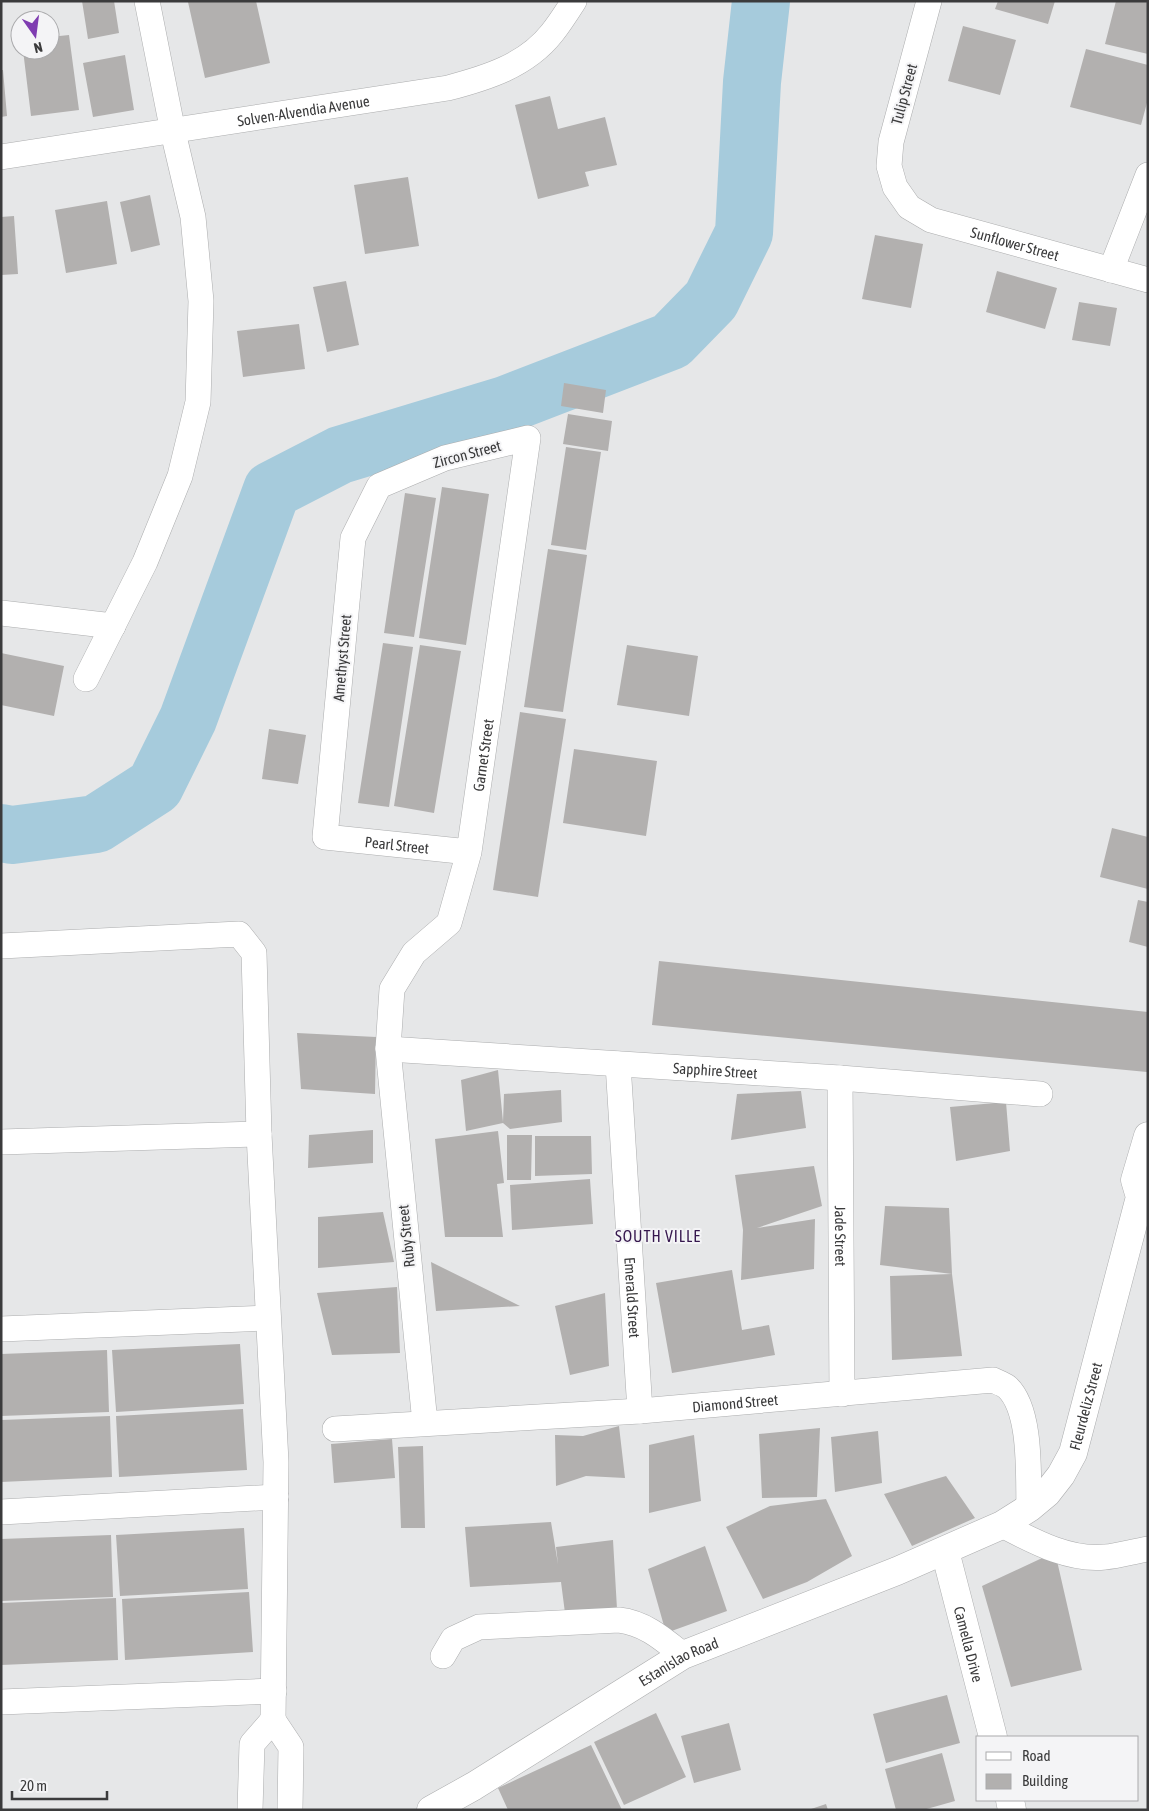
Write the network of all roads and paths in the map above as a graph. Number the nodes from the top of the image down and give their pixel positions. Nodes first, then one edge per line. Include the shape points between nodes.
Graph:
1 (147, 1) edge
2 (574, 1) edge
3 (929, 1) edge
4 (173, 132) junction
5 (1, 157) edge
6 (1148, 175) edge
7 (895, 187) joint
8 (1112, 270) junction
9 (1148, 280) edge
10 (528, 438) joint
11 (379, 486) joint
12 (1, 613) edge
13 (113, 626) junction
14 (86, 679) dead end
15 (325, 837) joint
16 (468, 852) junction
17 (1, 946) edge
18 (388, 1049) junction
19 (618, 1064) junction
20 (840, 1078) junction
21 (1040, 1094) dead end
22 (259, 1134) junction
23 (1148, 1136) edge
24 (1, 1142) edge
25 (1143, 1187) edge
26 (268, 1318) junction
27 (1, 1330) edge
28 (842, 1394) junction
29 (640, 1411) junction
30 (424, 1423) junction
31 (335, 1429) dead end
32 (276, 1497) junction
33 (1029, 1508) junction
34 (1, 1512) edge
35 (1002, 1525) junction
36 (1148, 1549) edge
37 (945, 1551) junction
38 (684, 1655) junction
39 (444, 1656) dead end
40 (274, 1691) junction
41 (1, 1702) edge
42 (273, 1720) junction
43 (993, 1736) edge
44 (250, 1810) edge
45 (290, 1810) edge
46 (431, 1810) edge

1 - 4 street
2 - 4 street, Solven-Alvendia Avenue via 551,34 527,57 487,78 448,88
3 - 7 street, Tulip Street via 891,142 890,166
4 - 5 street, Solven-Alvendia Avenue
4 - 13 street via 193,217 196,245 201,300 198,402 180,476 145,562
6 - 8 street
7 - 8 street, Sunflower Street via 909,207 931,220
8 - 9 street, Sunflower Street
10 - 11 street, Zircon Street via 445,458
10 - 16 street, Garnet Street
11 - 15 street, Amethyst Street via 353,538
12 - 13 street
13 - 14 street
15 - 16 street, Pearl Street
16 - 18 street, Garnet Street via 449,923 414,953 392,989
17 - 22 street via 239,934 254,953
18 - 19 street, Sapphire Street
18 - 30 street, Ruby Street
19 - 20 street, Sapphire Street
19 - 29 street, Emerald Street
20 - 21 street, Sapphire Street
20 - 28 street, Jade Street
22 - 24 street
22 - 26 street
23 - 25 street, Fleurdeliz Street
25 - 33 street, Fleurdeliz Street via 1073,1453 1047,1493
26 - 27 street
26 - 32 street
28 - 29 street, Diamond Street
28 - 33 street, Diamond Street via 993,1380 1006,1386 1024,1417
29 - 30 street, Diamond Street
30 - 31 street, Diamond Street
32 - 34 street
32 - 40 street
33 - 35 street, Fleurdeliz Street
35 - 36 street via 1040,1545 1088,1557
35 - 37 street, Fleurdeliz Street
37 - 38 street, Estanislao Road
37 - 43 street, Camella Drive
38 - 39 street via 657,1634 633,1622 619,1620 478,1627 454,1639
38 - 46 street, Estanislao Road
40 - 41 street
40 - 42 street
42 - 44 street via 252,1744
42 - 45 street via 291,1747

